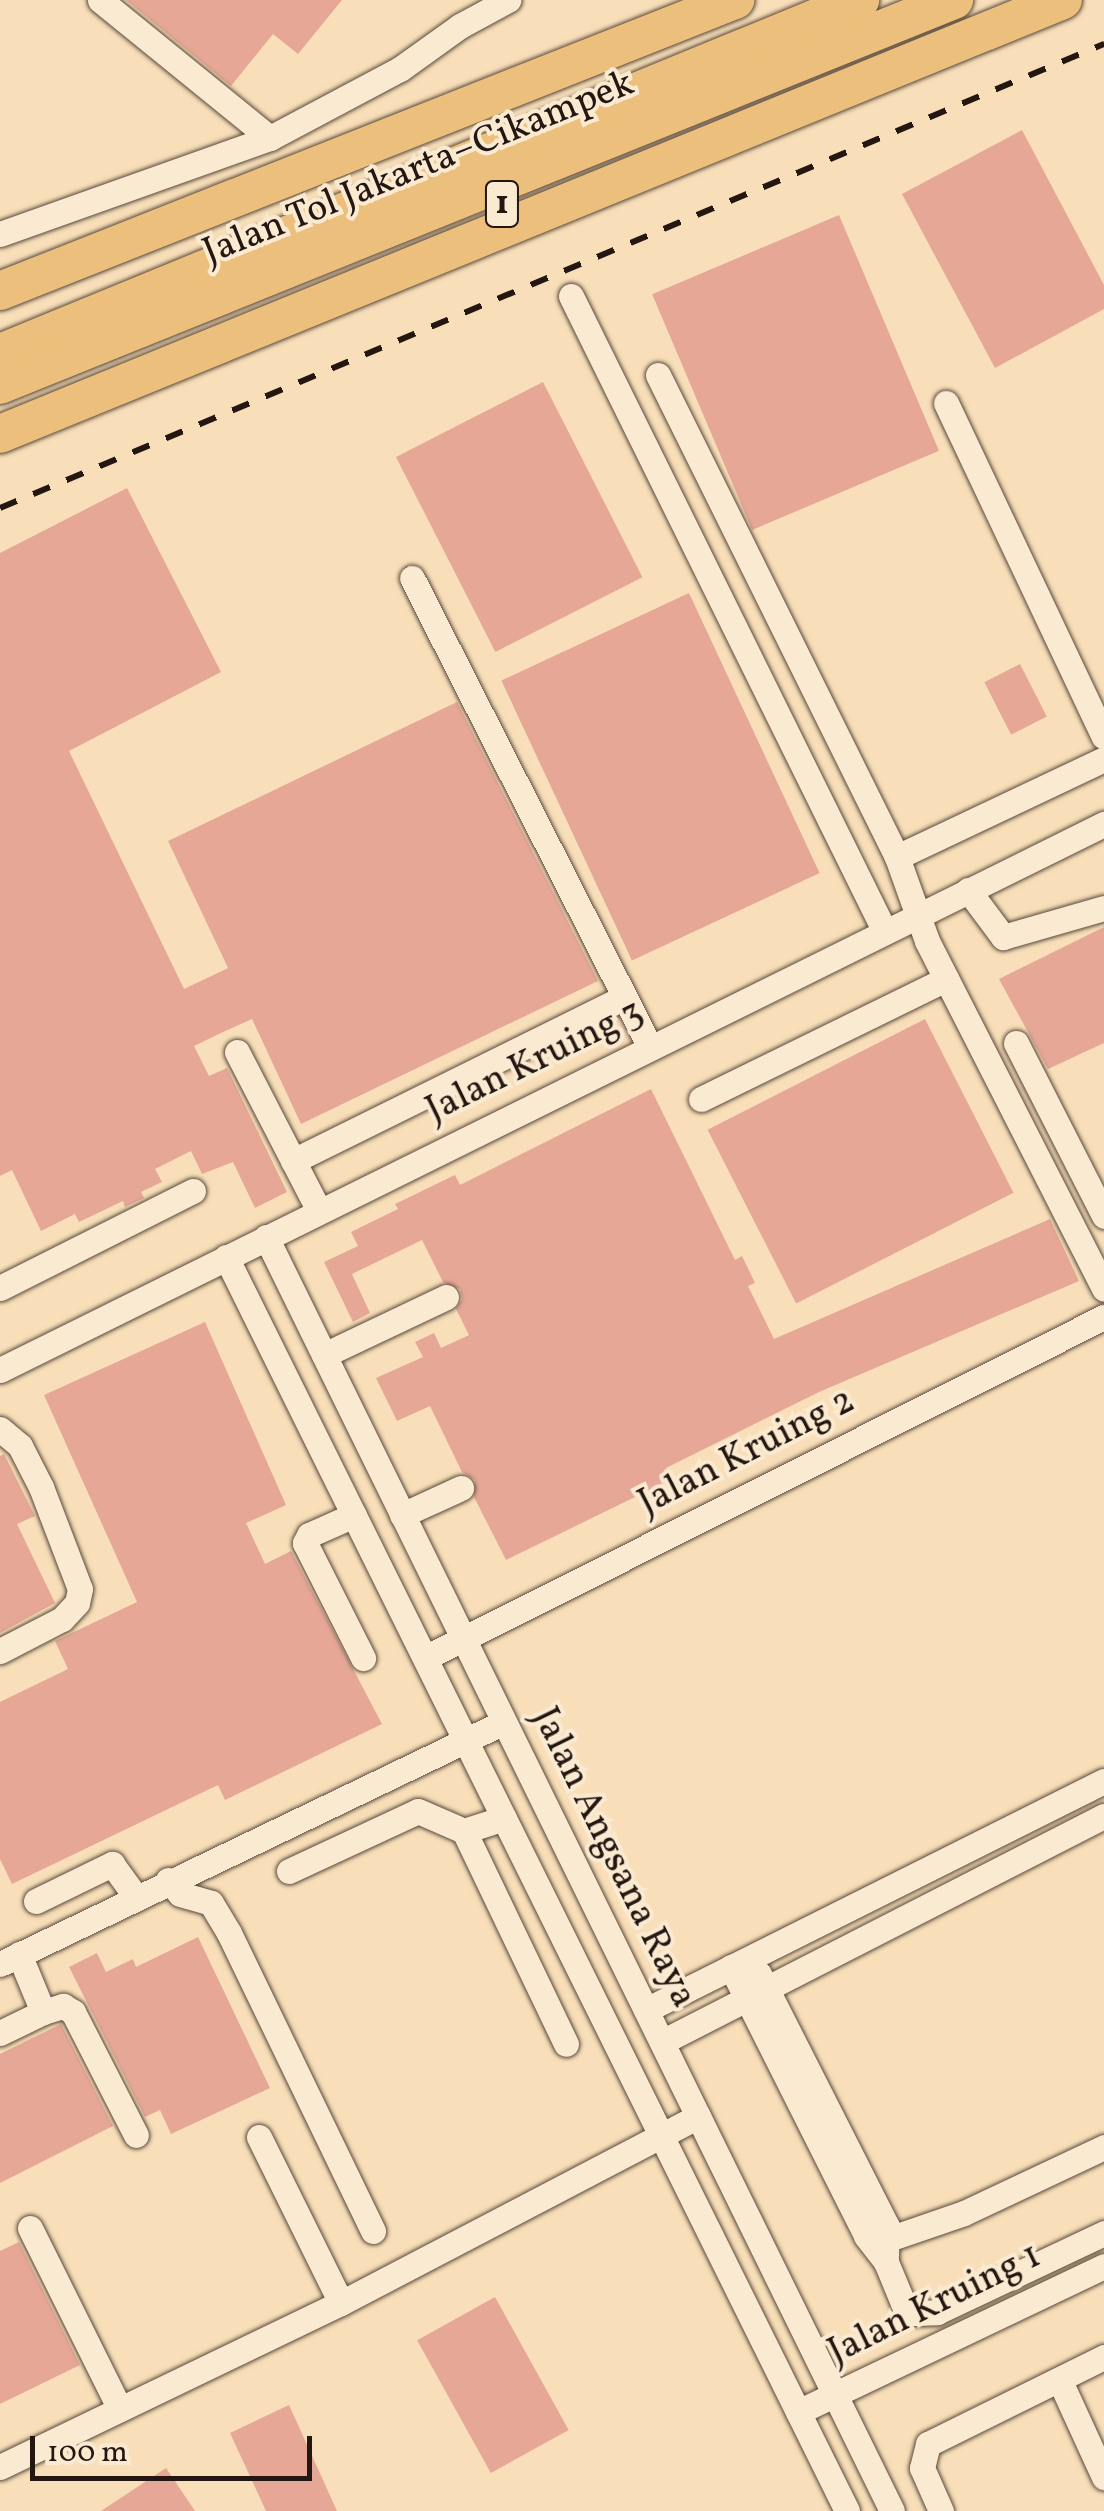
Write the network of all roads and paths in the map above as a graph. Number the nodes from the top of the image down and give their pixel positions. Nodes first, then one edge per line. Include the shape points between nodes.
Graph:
1 (100, 0) edge
2 (508, 0) edge
3 (735, 0) edge
4 (838, 0) edge
5 (860, 0) edge
6 (954, 0) edge
7 (1005, 0) edge
8 (1063, 0) edge
9 (270, 138) junction
10 (0, 234) edge
11 (0, 292) edge
12 (571, 296) dead end
13 (0, 337) edge
14 (0, 353) edge
15 (658, 375) dead end
16 (0, 385) edge
17 (946, 402) dead end
18 (0, 408) edge
19 (0, 434) edge
20 (412, 578) dead end
21 (1104, 736) edge
22 (1104, 759) edge
23 (1104, 824) edge
24 (897, 858) junction
25 (968, 890) junction
26 (1104, 908) edge
27 (916, 914) junction
28 (884, 930) junction
29 (946, 979) junction
30 (625, 997) junction
31 (1016, 1043) dead end
32 (650, 1047) junction
33 (237, 1052) dead end
34 (701, 1098) dead end
35 (293, 1161) junction
36 (193, 1191) dead end
37 (319, 1211) junction
38 (1104, 1216) edge
39 (266, 1237) junction
40 (226, 1257) junction
41 (0, 1288) edge
42 (1104, 1289) edge
43 (446, 1297) dead end
44 (1104, 1316) edge
45 (324, 1356) junction
46 (0, 1370) edge
47 (0, 1429) edge
48 (460, 1488) dead end
49 (402, 1515) junction
50 (354, 1516) junction
51 (463, 1638) junction
52 (0, 1651) edge
53 (363, 1658) dead end
54 (425, 1658) junction
55 (504, 1722) junction
56 (466, 1742) junction
57 (1102, 1786) edge
58 (1104, 1816) edge
59 (504, 1818) junction
60 (464, 1831) junction
61 (289, 1871) dead end
62 (168, 1880) junction
63 (135, 1896) junction
64 (36, 1901) dead end
65 (10, 1959) edge
66 (740, 1962) junction
67 (756, 1994) junction
68 (646, 2010) junction
69 (43, 2012) junction
70 (0, 2033) edge
71 (662, 2042) junction
72 (566, 2044) dead end
73 (698, 2116) junction
74 (661, 2134) junction
75 (136, 2135) dead end
76 (259, 2138) dead end
77 (1104, 2147) edge
78 (30, 2228) dead end
79 (373, 2231) dead end
80 (1104, 2233) edge
81 (882, 2249) junction
82 (1104, 2266) edge
83 (340, 2303) junction
84 (1104, 2357) edge
85 (1060, 2381) junction
86 (835, 2394) junction
87 (120, 2409) junction
88 (798, 2412) junction
89 (0, 2467) edge
90 (1104, 2478) edge
91 (848, 2511) edge
92 (892, 2511) edge
93 (941, 2511) edge

1 - 9 street
2 - 9 street via 387,77
3 - 11 highway
4 - 13 highway, Jalan Tol Jakarta–Cikampek / 1
5 - 14 highway, 1
6 - 16 highway, 1
7 - 18 highway, Jalan Tol Jakarta–Cikampek / 1
8 - 19 highway
9 - 10 street
12 - 28 street
15 - 24 street
17 - 21 street
20 - 30 street
22 - 24 street
23 - 25 street, Jalan Kruing 3
24 - 27 street
25 - 26 street via 1003,937
25 - 27 street, Jalan Kruing 3
27 - 28 street, Jalan Kruing 3
27 - 29 street
28 - 32 street, Jalan Kruing 3
29 - 34 street
29 - 42 street
30 - 32 street
30 - 35 street
31 - 38 street
32 - 37 street, Jalan Kruing 3
33 - 35 street
35 - 37 street
36 - 41 street
37 - 39 street, Jalan Kruing 3
39 - 40 street, Jalan Kruing 3
39 - 45 street, Jalan Angsana Raya
40 - 46 street, Jalan Kruing 3
40 - 50 street, Jalan Angsana Raya
43 - 45 street
44 - 51 street, Jalan Kruing 2
45 - 49 street, Jalan Angsana Raya
47 - 52 street via 20,1446 34,1473 80,1589 62,1620
48 - 49 street
49 - 51 street, Jalan Angsana Raya
50 - 53 street via 306,1542
50 - 54 street, Jalan Angsana Raya
51 - 54 street, Jalan Kruing 2
51 - 55 street, Jalan Angsana Raya
54 - 56 street, Jalan Angsana Raya
55 - 56 street
55 - 68 street, Jalan Angsana Raya
56 - 59 street, Jalan Angsana Raya
56 - 62 street
57 - 66 street
58 - 67 street
59 - 60 street
59 - 74 street, Jalan Angsana Raya
60 - 61 street via 418,1812
60 - 72 street
62 - 63 street
62 - 79 street via 180,1894 211,1904 229,1932
63 - 64 street via 112,1864
63 - 65 street
65 - 69 street
66 - 67 street
66 - 68 street
67 - 71 street
67 - 81 street
68 - 71 street, Jalan Angsana Raya
69 - 70 street
69 - 75 street via 62,2006 73,2012
71 - 73 street, Jalan Angsana Raya
73 - 74 street
73 - 86 street, Jalan Angsana Raya
74 - 83 street
74 - 88 street, Jalan Angsana Raya
76 - 83 street
77 - 81 street
78 - 87 street
80 - 81 street via 928,2316 903,2303
82 - 86 street, Jalan Kruing 1
83 - 87 street
84 - 85 street
85 - 90 street
85 - 93 street via 928,2444 922,2468
86 - 88 street, Jalan Kruing 1
86 - 92 street, Jalan Angsana Raya
87 - 89 street
88 - 91 street, Jalan Angsana Raya

